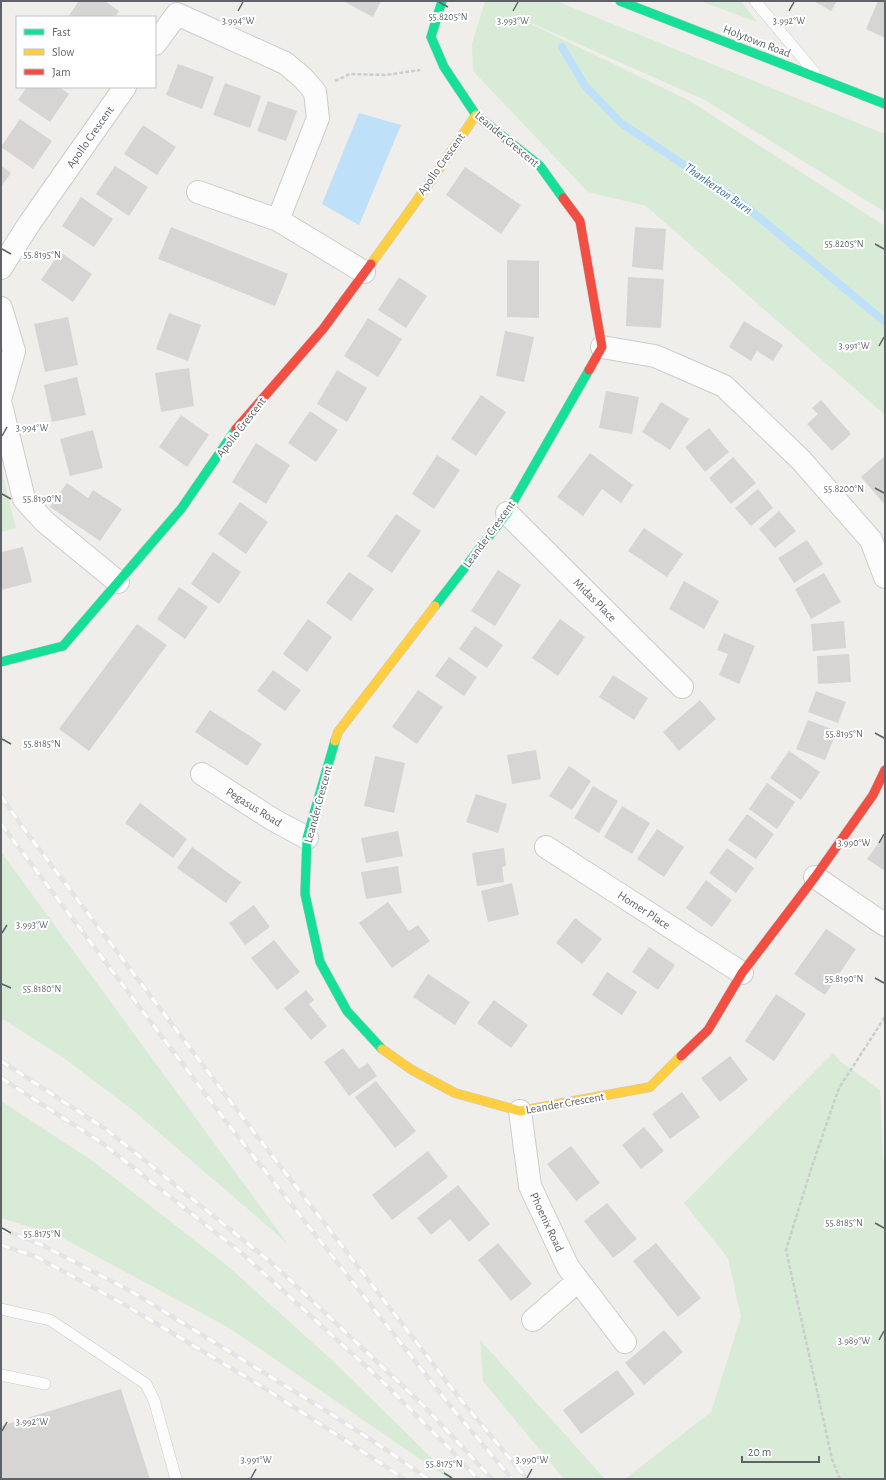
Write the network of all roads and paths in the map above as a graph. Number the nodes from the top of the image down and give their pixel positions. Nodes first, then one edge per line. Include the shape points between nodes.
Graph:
1 (442, 1) edge
2 (620, 1) edge
3 (755, 1) edge
4 (156, 43) edge
5 (444, 67) junction
6 (820, 79) junction
7 (124, 88) edge
8 (315, 92) junction
9 (885, 104) edge
10 (476, 115) junction
11 (198, 192) dead end
12 (278, 220) junction
13 (1, 268) edge
14 (364, 272) junction
15 (1, 308) edge
16 (602, 346) junction
17 (1, 396) edge
18 (1, 405) edge
19 (507, 512) junction
20 (885, 577) edge
21 (118, 582) junction
22 (1, 662) edge
23 (682, 687) dead end
24 (885, 770) edge
25 (202, 774) dead end
26 (307, 838) junction
27 (546, 847) dead end
28 (815, 877) junction
29 (885, 925) edge
30 (742, 973) junction
31 (885, 1017) edge
32 (520, 1111) junction
33 (578, 1281) junction
34 (1, 1309) edge
35 (533, 1320) dead end
36 (625, 1342) dead end
37 (1, 1375) edge
38 (45, 1384) dead end
39 (176, 1479) edge
40 (840, 1479) edge

1 - 5 street, Leander Crescent via 431,37
2 - 6 street, Holytown Road
3 - 6 lane
4 - 8 street via 177,14 285,63
5 - 8 path via 386,75 350,74
5 - 10 street, Leander Crescent
6 - 9 street, Holytown Road
7 - 13 street, Apollo Crescent
8 - 12 street via 318,118
10 - 14 street, Apollo Crescent
10 - 16 street, Leander Crescent via 540,166 580,221
11 - 12 street
12 - 14 street
14 - 21 street, Apollo Crescent via 323,329 240,425 181,509
15 - 17 street via 14,351
16 - 19 street, Leander Crescent
16 - 20 street via 655,356 724,386 801,460 871,540
18 - 21 street via 24,499 45,522
19 - 23 street, Midas Place
19 - 26 street, Leander Crescent via 338,732
21 - 22 street, Apollo Crescent via 63,646
24 - 28 street, Leander Crescent via 873,795
25 - 26 street, Pegasus Road
26 - 32 street, Leander Crescent via 305,894 320,962 347,1011 379,1046 412,1070 455,1093
27 - 30 street, Homer Place
28 - 29 street
28 - 30 street, Leander Crescent
30 - 32 street, Leander Crescent via 708,1030 650,1088
31 - 40 path via 839,1088 786,1250 832,1459
32 - 33 street, Phoenix Road via 530,1186 568,1267
33 - 35 street
33 - 36 street, Phoenix Road
34 - 39 lane via 50,1320 146,1384 154,1400
37 - 38 lane

